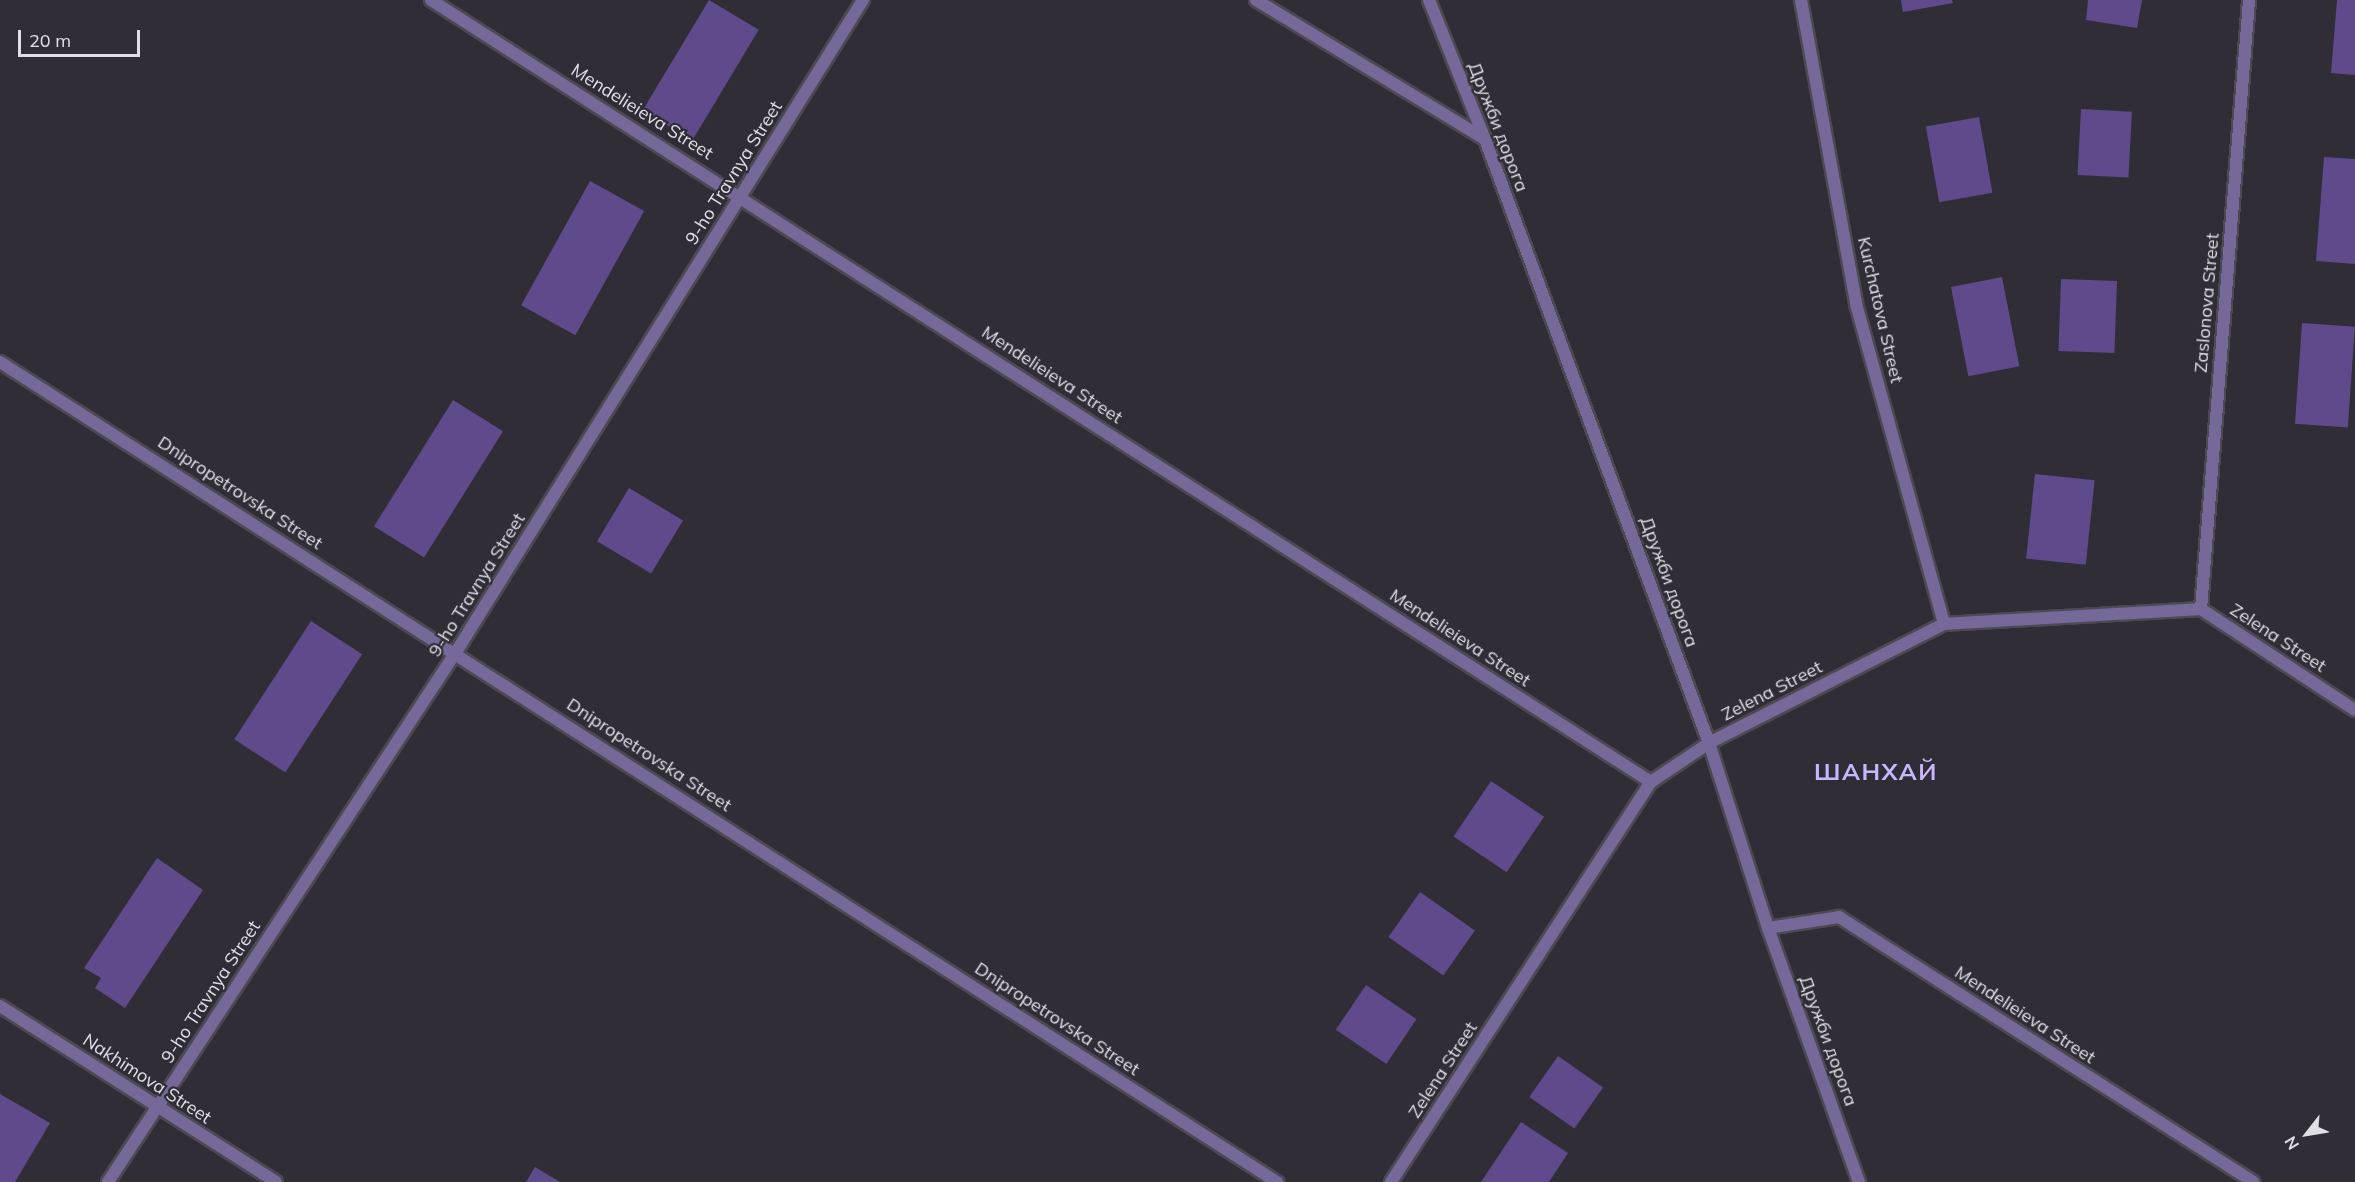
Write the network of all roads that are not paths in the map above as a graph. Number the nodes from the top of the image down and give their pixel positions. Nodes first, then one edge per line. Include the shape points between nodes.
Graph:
1 (431, 0) edge
2 (863, 0) edge
3 (1256, 0) edge
4 (1429, 0) edge
5 (1801, 0) edge
6 (2249, 0) edge
7 (1485, 139) junction
8 (741, 196) junction
9 (0, 362) edge
10 (2201, 609) junction
11 (1944, 624) junction
12 (456, 652) junction
13 (2355, 710) edge
14 (1709, 743) junction
15 (1651, 782) junction
16 (1768, 928) junction
17 (0, 1006) edge
18 (157, 1107) junction
19 (108, 1182) edge
20 (276, 1182) edge
21 (1277, 1182) edge
22 (1391, 1182) edge
23 (1859, 1182) edge
24 (2253, 1182) edge

1 - 8 street, Mendelieieva Street
2 - 8 street, 9-ho Travnya Street
3 - 7 street
4 - 7 street, Дружби дорога
5 - 11 street, Kurchatova Street via 1856,304
6 - 10 street, Zaslonova Street
7 - 14 street, Дружби дорога
8 - 12 street, 9-ho Travnya Street
8 - 15 street, Mendelieieva Street
9 - 12 street, Dnipropetrovska Street
10 - 11 street, Zelena Street
10 - 13 street, Zelena Street
11 - 14 street, Zelena Street
12 - 18 street, 9-ho Travnya Street
12 - 21 street, Dnipropetrovska Street
14 - 15 street, Zelena Street
14 - 16 street, Дружби дорога
15 - 22 street, Zelena Street
16 - 23 street, Дружби дорога
16 - 24 street, Mendelieieva Street via 1839,917
17 - 18 street, Nakhimova Street
18 - 19 street, 9-ho Travnya Street
18 - 20 street, Nakhimova Street

